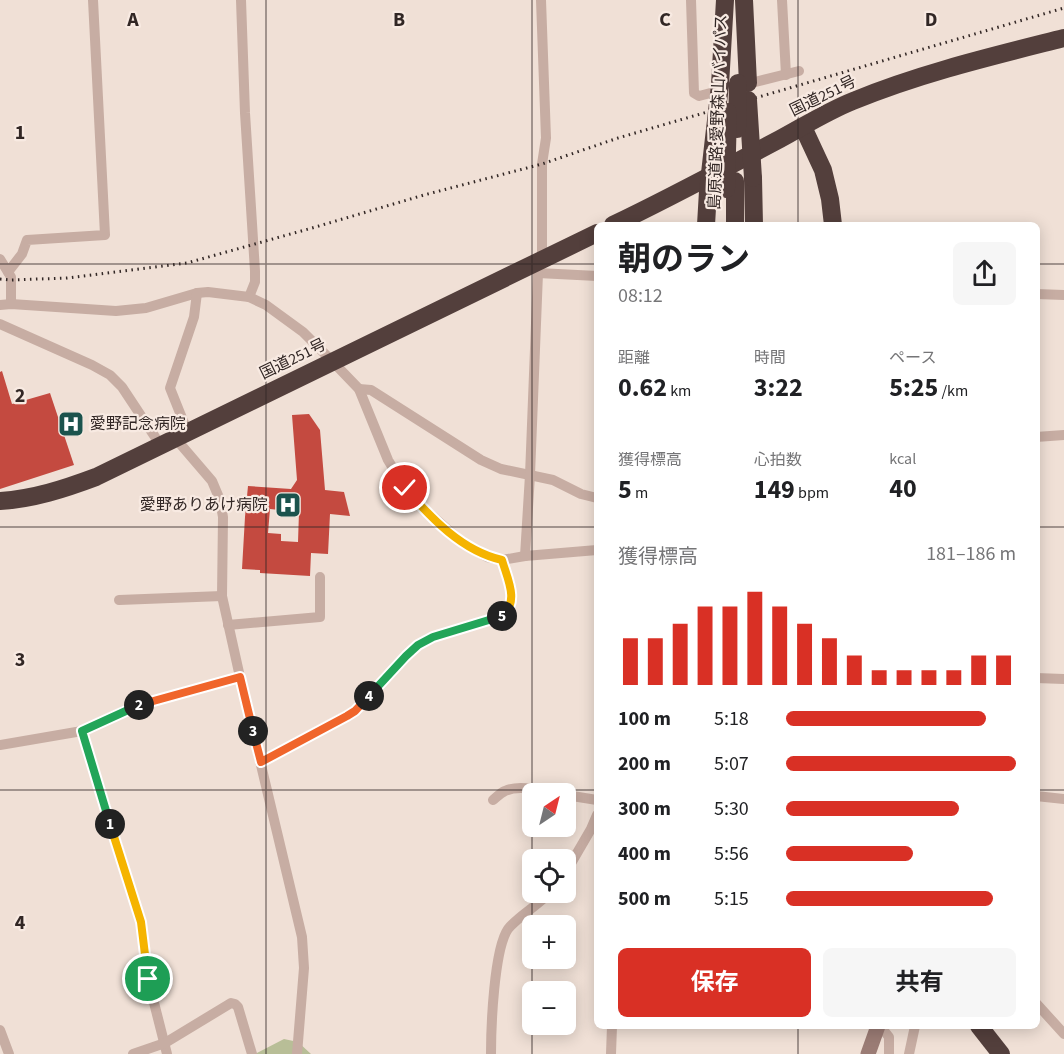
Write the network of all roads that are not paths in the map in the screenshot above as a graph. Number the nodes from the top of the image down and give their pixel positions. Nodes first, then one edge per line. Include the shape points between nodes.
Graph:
1 (93, 0) edge
2 (241, 0) edge
3 (541, 0) edge
4 (691, 0) edge
5 (725, 0) edge
6 (730, 0) edge
7 (743, 0) edge
8 (782, 0) edge
9 (1064, 38) edge
10 (799, 71) dead end
11 (786, 75) junction
12 (734, 83) junction
13 (803, 127) junction
14 (730, 185) junction
15 (619, 222) edge
16 (708, 222) edge
17 (725, 222) edge
18 (735, 222) edge
19 (752, 222) edge
20 (834, 222) edge
21 (594, 235) edge
22 (0, 259) edge
23 (538, 265) junction
24 (4, 271) edge
25 (594, 275) edge
26 (197, 293) junction
27 (1040, 294) edge
28 (1064, 295) edge
29 (249, 297) junction
30 (5, 304) edge
31 (0, 324) edge
32 (333, 362) junction
33 (359, 389) junction
34 (1064, 435) edge
35 (1040, 437) edge
36 (175, 439) junction
37 (530, 475) junction
38 (594, 497) edge
39 (0, 501) edge
40 (594, 550) edge
41 (525, 556) junction
42 (502, 560) junction
43 (320, 577) dead end
44 (222, 596) junction
45 (119, 600) dead end
46 (228, 625) junction
47 (240, 677) junction
48 (1040, 678) edge
49 (1064, 679) edge
50 (82, 731) junction
51 (0, 745) edge
52 (261, 762) junction
53 (522, 789) edge
54 (1040, 796) edge
55 (576, 797) edge
56 (1064, 799) edge
57 (493, 800) dead end
58 (594, 800) edge
59 (594, 822) edge
60 (576, 855) edge
61 (539, 903) edge
62 (1040, 1007) edge
63 (612, 1029) edge
64 (876, 1029) edge
65 (880, 1029) edge
66 (914, 1029) edge
67 (981, 1029) edge
68 (0, 1030) edge
69 (1064, 1034) edge
70 (166, 1049) edge
71 (9, 1054) edge
72 (133, 1054) edge
73 (252, 1054) edge
74 (297, 1054) edge
75 (491, 1054) edge
76 (611, 1054) edge
77 (868, 1054) edge
78 (889, 1054) edge
79 (909, 1054) edge
80 (1001, 1054) edge

1 - 24 street via 105,235 27,240 22,254
2 - 29 street via 255,271
3 - 23 street via 546,138
4 - 11 street via 696,95
5 - 12 highway
6 - 12 highway, 島原道路;愛野森山バイパス
7 - 12 highway
8 - 11 street
9 - 13 highway, 国道251号 via 911,80 852,102
10 - 11 street
12 - 14 highway, bridge
12 - 14 highway, bridge
13 - 15 highway, 国道251号
13 - 20 highway via 823,170
14 - 16 highway
14 - 17 highway, 島原道路;愛野森山バイパス
14 - 18 highway, 島原道路;愛野森山バイパス
14 - 19 highway
21 - 23 highway, 国道251号
22 - 24 street
23 - 25 street
23 - 32 highway, 国道251号
23 - 37 street
24 - 30 street via 11,277
26 - 29 street
26 - 30 street via 146,308 116,311
26 - 36 street via 194,317 170,388
27 - 28 street
29 - 32 street via 285,318
31 - 36 street via 110,375
32 - 33 street
32 - 36 highway, 国道251号
33 - 37 street via 370,390 481,460
33 - 42 street via 388,460 411,494 465,544
34 - 35 street
36 - 39 highway, 国道251号 via 68,487
36 - 44 street via 212,481 220,500 224,517
37 - 38 street via 554,480
37 - 41 street
40 - 41 street
41 - 42 street
42 - 52 street via 512,595 512,604 503,615 418,645 355,711
43 - 46 street via 320,617
44 - 45 street
44 - 46 street
46 - 47 street
47 - 50 street via 134,706
47 - 52 street
48 - 49 street
50 - 51 street
50 - 70 street via 141,922 148,979
52 - 74 street via 302,937 304,968
53 - 57 street via 504,791
54 - 56 street
55 - 58 street
59 - 60 street
61 - 75 street via 512,924 501,946
62 - 69 street
63 - 76 street
64 - 77 street
65 - 78 street via 889,1037
66 - 79 street
67 - 80 highway
68 - 71 street
70 - 72 street
70 - 73 street via 231,1003 238,1006

